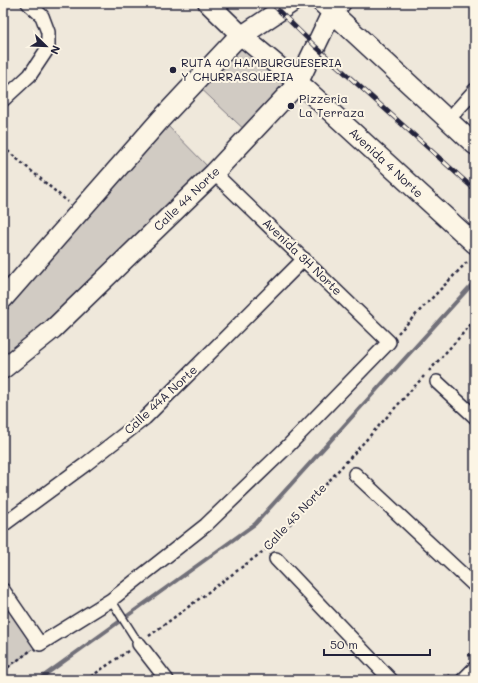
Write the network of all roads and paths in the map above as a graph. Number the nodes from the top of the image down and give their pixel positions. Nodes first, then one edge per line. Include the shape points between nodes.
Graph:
1 (28, 3) edge
2 (208, 3) edge
3 (291, 3) edge
4 (331, 6) edge
5 (242, 36) junction
6 (298, 83) junction
7 (475, 90) edge
8 (3, 100) edge
9 (448, 120) junction
10 (475, 145) edge
11 (3, 147) edge
12 (214, 173) junction
13 (79, 212) junction
14 (472, 252) edge
15 (304, 259) junction
16 (3, 299) edge
17 (475, 320) edge
18 (389, 342) junction
19 (3, 370) edge
20 (437, 382) dead end
21 (475, 417) edge
22 (356, 474) dead end
23 (3, 525) edge
24 (276, 559) dead end
25 (475, 586) edge
26 (3, 590) edge
27 (111, 600) junction
28 (136, 640) junction
29 (40, 644) junction
30 (475, 668) edge
31 (3, 671) edge
32 (86, 680) edge
33 (166, 680) edge
34 (391, 680) edge
35 (463, 680) edge

1 - 8 street via 42,16 48,32 48,48 30,76
2 - 5 main road, Avenida 4 Norte
3 - 5 main road
4 - 6 main road, Calle 44 Norte
4 - 9 main road
5 - 6 main road, Avenida 4 Norte
5 - 13 main road via 234,41 161,119
6 - 12 main road, Calle 44 Norte
6 - 14 main road, Avenida 4 Norte
7 - 9 street
9 - 10 main road
11 - 13 path
12 - 15 street, Avenida 3H Norte
12 - 19 main road, Calle 44 Norte via 53,329
13 - 16 main road
14 - 18 path
15 - 18 street, Avenida 3H Norte
15 - 23 street, Calle 44A Norte via 145,418
17 - 28 path, Calle 45 Norte via 268,548
18 - 27 street via 287,447 206,525
20 - 21 street
22 - 25 street
24 - 34 street
26 - 29 street
27 - 28 lane
27 - 29 street
28 - 32 path, Calle 45 Norte
28 - 33 street
29 - 31 path
30 - 35 street

